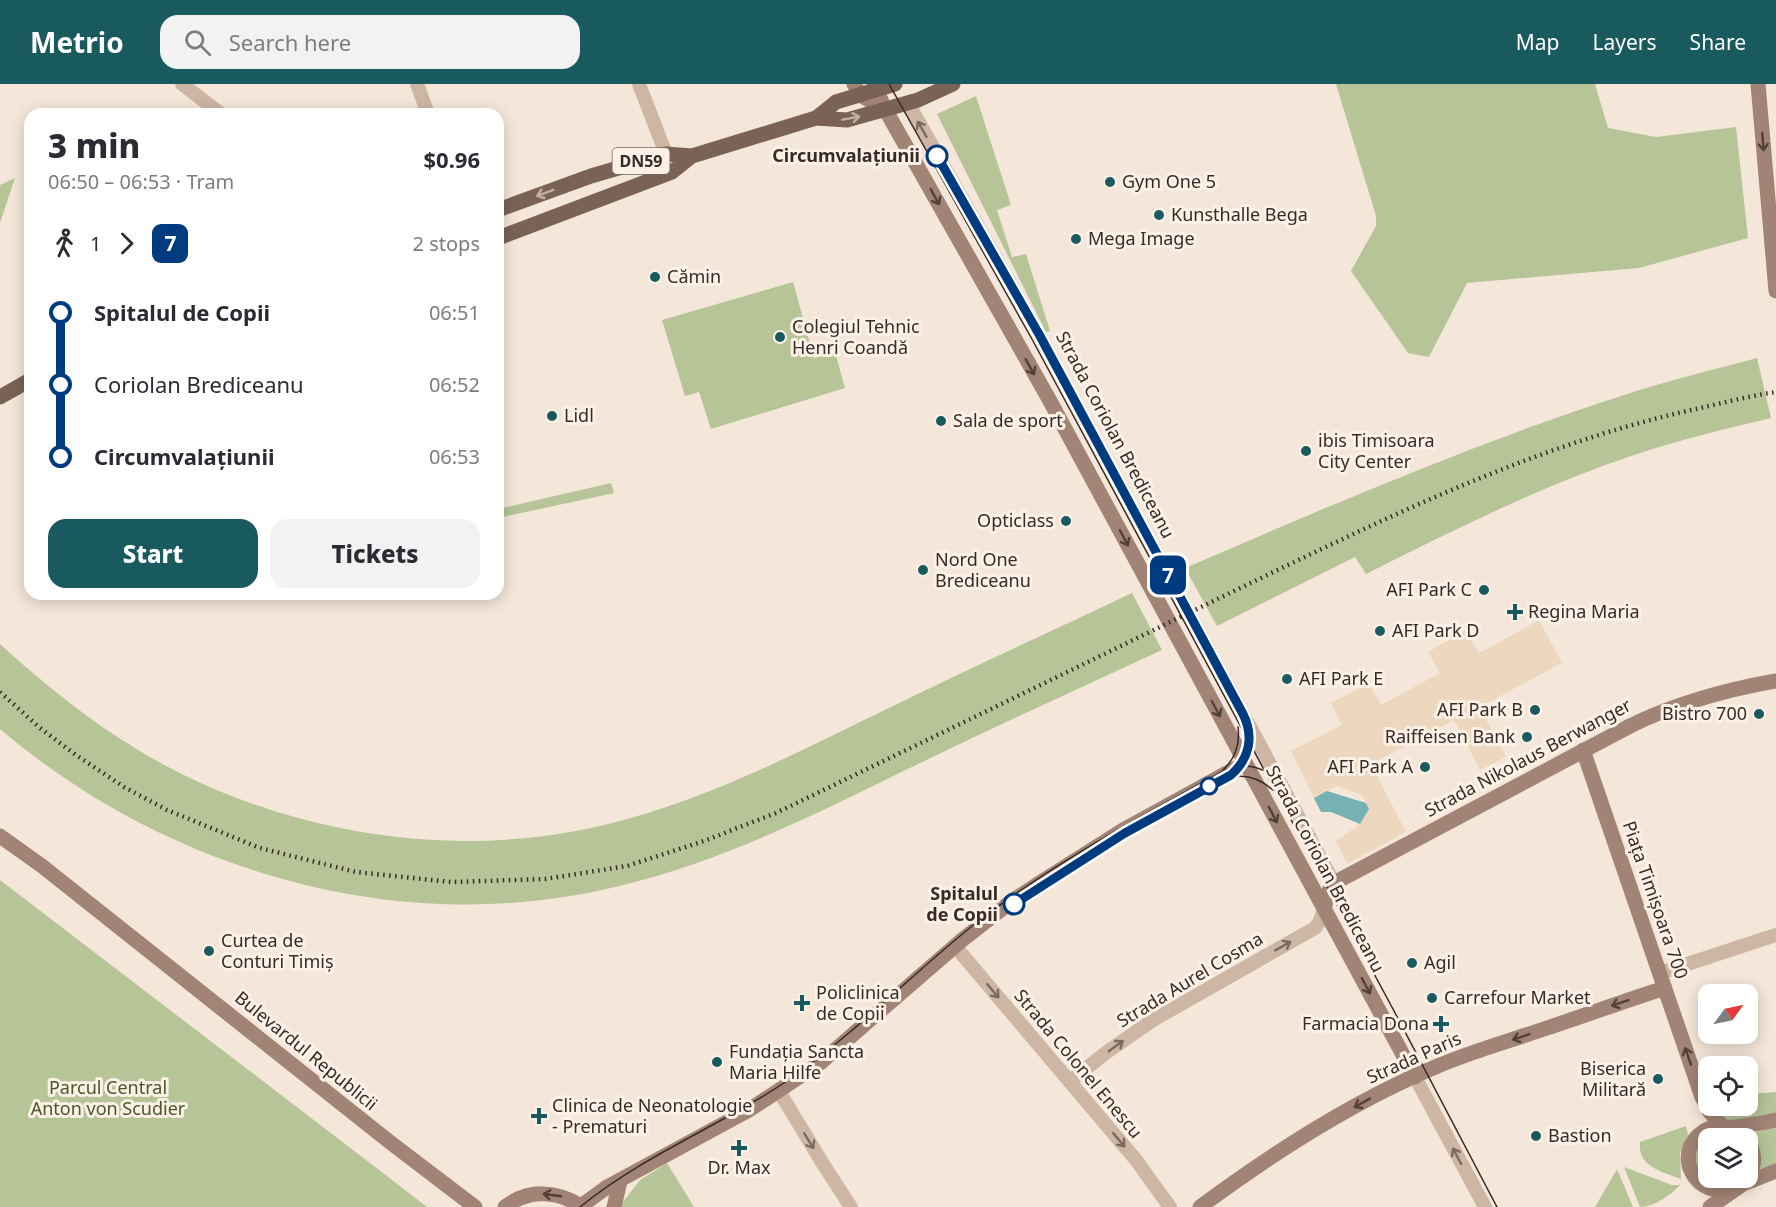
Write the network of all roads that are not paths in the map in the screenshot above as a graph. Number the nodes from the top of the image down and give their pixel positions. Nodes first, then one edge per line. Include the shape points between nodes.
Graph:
1 (182, 84) edge
2 (417, 84) edge
3 (639, 84) edge
4 (895, 84) edge
5 (953, 84) edge
6 (1758, 84) edge
7 (876, 87) edge
8 (200, 89) edge
9 (857, 89) edge
10 (908, 103) junction
11 (216, 108) edge
12 (426, 108) edge
13 (885, 109) junction
14 (816, 118) junction
15 (666, 154) junction
16 (692, 156) junction
17 (504, 208) edge
18 (504, 236) edge
19 (1776, 291) edge
20 (24, 383) edge
21 (0, 397) edge
22 (1776, 681) edge
23 (1583, 750) junction
24 (1264, 753) junction
25 (1245, 763) junction
26 (0, 836) edge
27 (1334, 883) junction
28 (1324, 909) junction
29 (1776, 935) edge
30 (955, 946) junction
31 (1662, 981) junction
32 (1414, 1077) junction
33 (1070, 1082) junction
34 (779, 1091) junction
35 (1776, 1120) edge
36 (1726, 1127) junction
37 (1721, 1128) edge
38 (1729, 1128) edge
39 (1698, 1136) edge
40 (1776, 1171) edge
41 (1758, 1178) edge
42 (620, 1181) junction
43 (1698, 1182) edge
44 (1707, 1188) edge
45 (1731, 1188) edge
46 (1735, 1188) edge
47 (475, 1207) edge
48 (505, 1207) edge
49 (581, 1207) edge
50 (614, 1207) edge
51 (852, 1207) edge
52 (1170, 1207) edge
53 (1200, 1207) edge
54 (1485, 1207) edge
55 (1710, 1207) edge

1 - 8 street
2 - 12 street
3 - 15 street
4 - 7 main road, DN59
5 - 10 main road, DN59
6 -> 19 street
7 - 9 main road, DN59
7 - 13 street, Strada Coriolan Brediceanu
8 - 11 street
9 - 13 street
9 - 14 main road, DN59
10 - 13 main road, DN59
24 -> 10 street, Strada Coriolan Brediceanu via 1040,336
14 -> 13 main road, DN59 via 847,120
13 -> 25 street, Strada Coriolan Brediceanu via 1050,401
14 - 16 main road, DN59
15 - 16 main road, DN59
15 -> 17 main road, DN59
16 - 18 main road, DN59 via 672,172
20 - 21 main road
22 - 23 street, Strada Nikolaus Berwanger via 1680,705
23 - 27 street, Strada Nikolaus Berwanger
23 - 31 street, Piața Timișoara 700
24 - 25 street
24 - 27 street, Strada Coriolan Brediceanu
25 -> 28 street, Strada Coriolan Brediceanu
25 - 30 street via 1078,858 1012,901
26 - 47 street, Bulevardul Republicii
27 - 28 street
28 -> 32 street, Strada Coriolan Brediceanu
33 -> 28 street, Strada Aurel Cosma via 1153,1020 1315,928
29 - 31 street, Strada Paris
30 -> 33 street, Strada Colonel Enescu
30 - 34 street via 828,1056
31 -> 32 street, Strada Paris
36 -> 31 street, Piața Timișoara 700 via 1704,1102
32 -> 53 street, Strada Paris via 1294,1143
54 -> 32 street, Strada Coriolan Brediceanu
33 -> 52 street, Strada Colonel Enescu
34 - 42 street
34 -> 51 street
35 - 36 street
36 - 37 street
36 - 38 street
39 - 43 street via 1689,1154 1689,1166
40 - 41 street
42 - 49 street
42 - 50 street
44 - 45 street via 1717,1192
46 - 55 street
49 -> 48 street via 564,1197 544,1193 521,1197

